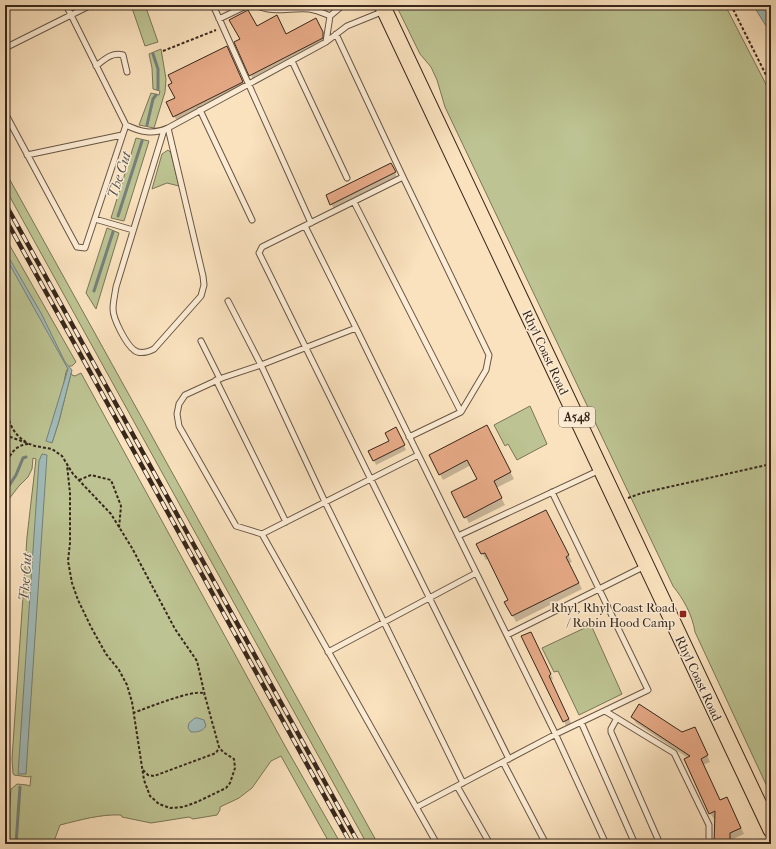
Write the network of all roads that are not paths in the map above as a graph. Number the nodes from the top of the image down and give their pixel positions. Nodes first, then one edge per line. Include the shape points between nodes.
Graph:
1 (66, 5) edge
2 (91, 5) edge
3 (212, 5) edge
4 (248, 5) edge
5 (256, 5) edge
6 (314, 5) edge
7 (343, 5) edge
8 (383, 8) edge
9 (317, 11) junction
10 (71, 15) junction
11 (330, 16) junction
12 (219, 20) junction
13 (336, 34) junction
14 (326, 42) junction
15 (5, 48) edge
16 (292, 61) junction
17 (96, 66) junction
18 (127, 72) dead end
19 (249, 84) junction
20 (200, 110) junction
21 (5, 113) edge
22 (126, 125) junction
23 (166, 129) junction
24 (122, 135) junction
25 (27, 155) junction
26 (403, 177) junction
27 (347, 178) dead end
28 (354, 202) junction
29 (95, 219) junction
30 (252, 220) dead end
31 (312, 223) junction
32 (305, 226) junction
33 (133, 230) junction
34 (228, 301) dead end
35 (356, 328) junction
36 (201, 341) dead end
37 (305, 348) junction
38 (261, 365) junction
39 (218, 380) junction
40 (461, 412) junction
41 (409, 437) junction
42 (418, 455) junction
43 (601, 469) junction
44 (370, 479) junction
45 (552, 492) junction
46 (325, 502) junction
47 (286, 522) junction
48 (262, 534) junction
49 (458, 536) junction
50 (646, 565) junction
51 (476, 573) junction
52 (599, 589) junction
53 (429, 598) junction
54 (384, 622) junction
55 (507, 635) junction
56 (328, 652) junction
57 (605, 710) junction
58 (616, 718) junction
59 (582, 722) junction
60 (556, 734) junction
61 (509, 759) junction
62 (503, 762) junction
63 (463, 783) junction
64 (457, 786) junction
65 (417, 807) junction
66 (771, 830) edge
67 (437, 844) edge
68 (490, 844) edge
69 (546, 844) edge
70 (606, 844) edge
71 (635, 844) edge
72 (660, 844) edge
73 (709, 844) edge

1 - 10 lane
2 - 10 lane
3 - 12 lane
4 - 12 lane
5 - 9 lane via 269,9
6 - 9 lane
7 - 11 lane
8 - 13 lane
8 - 43 main road, Rhyl Coast Road / A548
9 - 11 lane
10 - 15 lane
10 - 17 lane
11 - 14 lane
12 - 19 lane
13 - 14 lane
13 - 26 lane
14 - 16 lane
16 - 19 lane
16 - 27 lane
17 - 18 lane via 109,56 118,54 123,56
17 - 22 lane
19 - 20 lane
19 - 31 lane
20 - 23 lane
20 - 30 lane
21 - 25 lane
22 - 23 lane via 135,130 153,133
22 - 24 lane
23 - 33 lane
23 - 33 lane via 204,285 201,296 154,349 147,353 134,350 124,337 113,309 116,287
24 - 25 lane
24 - 29 lane
25 - 29 lane via 76,247 85,248
26 - 28 lane
26 - 40 lane via 489,354 486,370
28 - 31 lane
28 - 40 lane
29 - 33 lane
31 - 32 lane
32 - 35 lane
32 - 37 lane via 262,247 259,253
34 - 38 lane
35 - 37 lane
35 - 41 lane
36 - 39 lane
37 - 38 lane
37 - 44 lane
38 - 39 lane
38 - 46 lane
39 - 47 lane
39 - 48 lane via 185,395 179,404 177,414 180,426 236,526
40 - 41 lane
41 - 42 lane
42 - 44 lane
42 - 49 lane
43 - 45 lane
43 - 50 main road, Rhyl Coast Road / A548
44 - 46 lane
44 - 53 lane
45 - 49 lane
45 - 52 lane
46 - 47 lane
46 - 54 lane
47 - 48 lane
48 - 56 lane
49 - 51 lane
50 - 52 lane
50 - 66 main road, Rhyl Coast Road / A548
51 - 53 lane
51 - 55 lane
52 - 55 lane
52 - 57 lane via 648,690
53 - 54 lane
53 - 61 lane
54 - 56 lane
54 - 63 lane
55 - 60 lane
56 - 65 lane
57 - 58 lane
57 - 59 lane
58 - 72 lane via 611,732
58 - 73 lane via 674,753 709,825
59 - 60 lane
59 - 71 lane
60 - 61 lane
60 - 70 lane
61 - 62 lane
62 - 63 lane
62 - 69 lane
63 - 64 lane
64 - 65 lane
64 - 68 lane
65 - 67 lane

